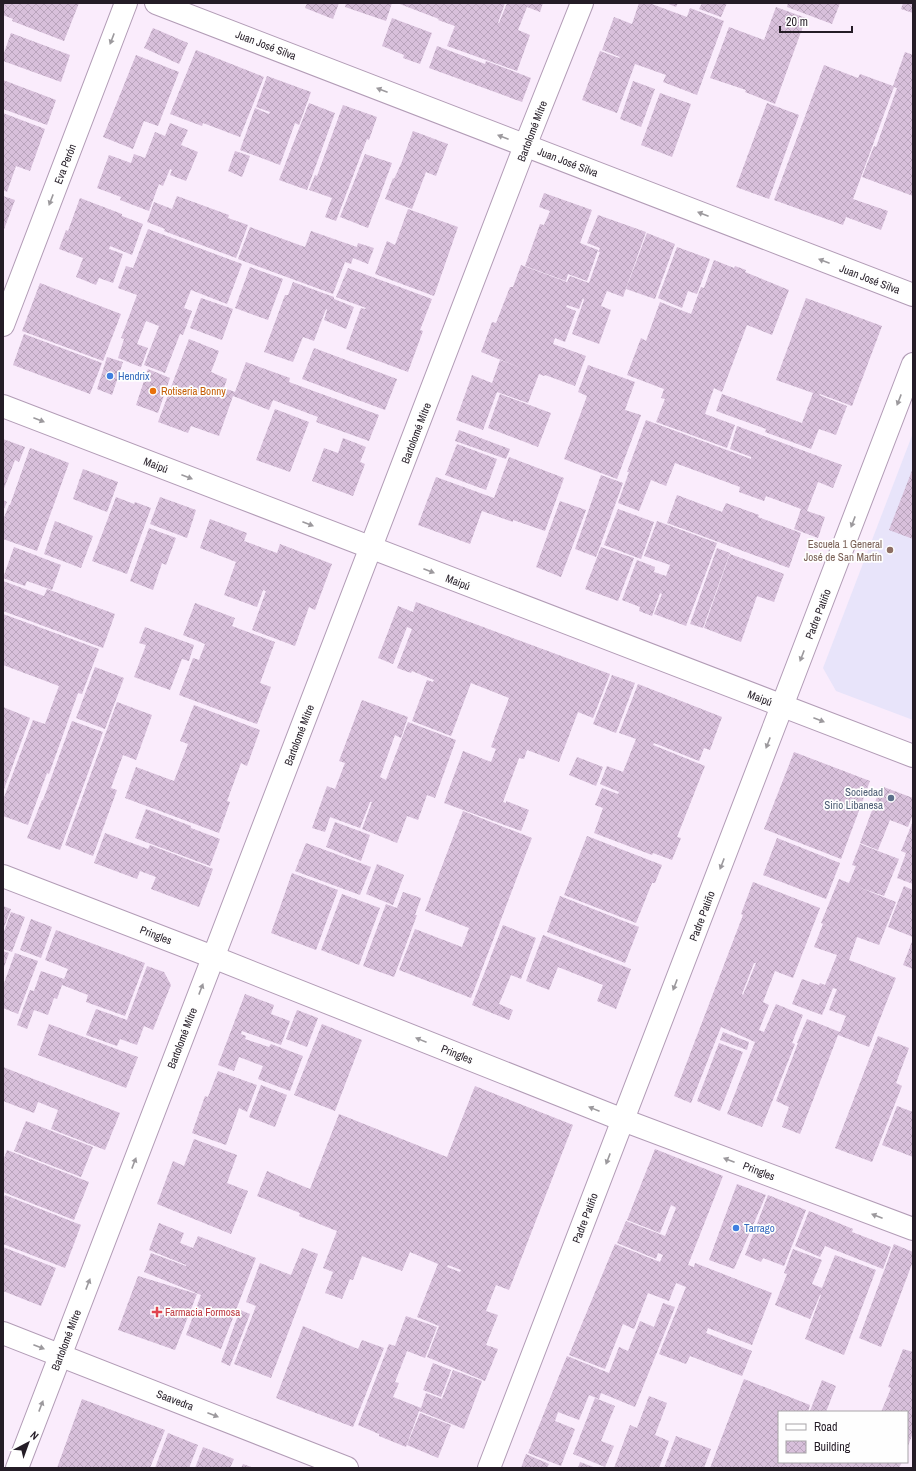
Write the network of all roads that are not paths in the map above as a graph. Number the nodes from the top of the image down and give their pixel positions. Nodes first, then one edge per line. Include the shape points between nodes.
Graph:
1 (126, 3) edge
2 (156, 3) edge
3 (582, 3) edge
4 (525, 146) junction
5 (913, 296) edge
6 (3, 325) edge
7 (913, 364) edge
8 (3, 406) edge
9 (371, 548) junction
10 (782, 706) junction
11 (913, 756) edge
12 (3, 876) edge
13 (213, 957) junction
14 (623, 1120) junction
15 (913, 1229) edge
16 (3, 1333) edge
17 (61, 1355) junction
18 (17, 1468) edge
19 (347, 1468) edge
20 (489, 1468) edge

1 -> 6 street, Eva Perón
4 -> 2 street, Juan José Silva
3 - 4 street, Bartolomé Mitre
5 -> 4 street, Juan José Silva
4 - 9 street, Bartolomé Mitre
7 -> 10 street, Padre Patiño
8 -> 9 street, Maipú
9 -> 10 street, Maipú
9 - 13 street, Bartolomé Mitre
10 -> 11 street, Maipú
10 -> 14 street, Padre Patiño
12 - 13 street, Pringles
14 -> 13 street, Pringles
17 -> 13 street, Bartolomé Mitre
15 -> 14 street, Pringles
14 -> 20 street, Padre Patiño
16 -> 17 street, Saavedra
18 -> 17 street, Bartolomé Mitre
17 -> 19 street, Saavedra

